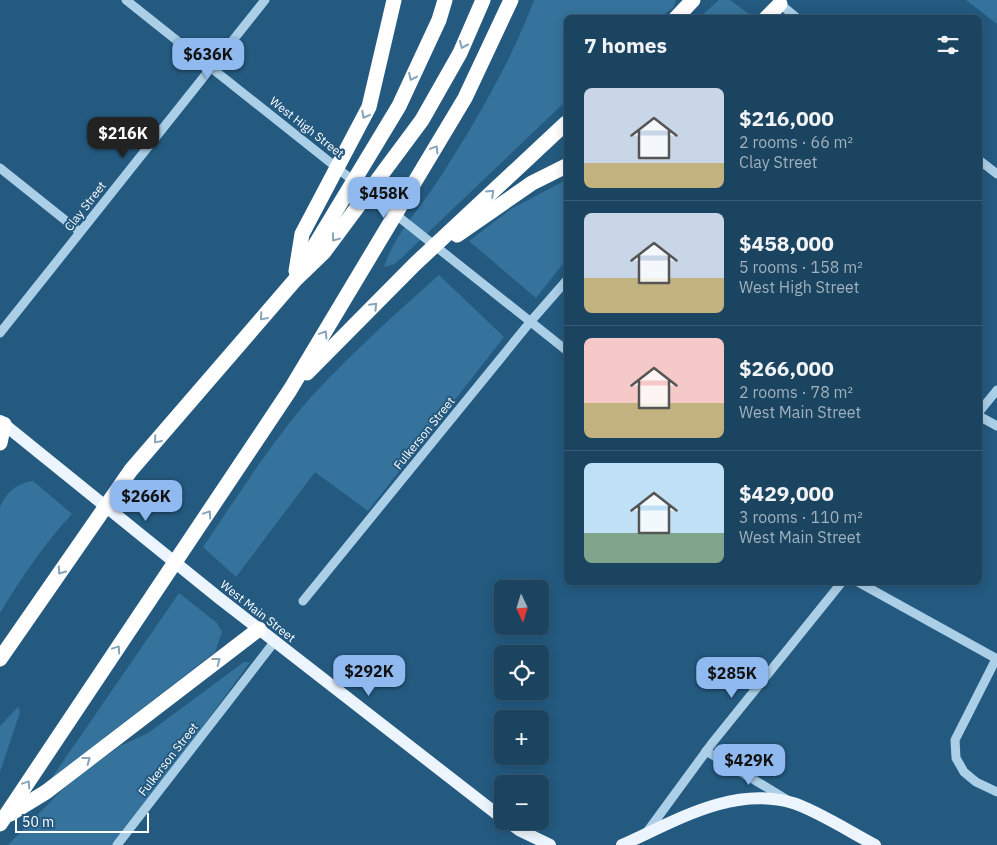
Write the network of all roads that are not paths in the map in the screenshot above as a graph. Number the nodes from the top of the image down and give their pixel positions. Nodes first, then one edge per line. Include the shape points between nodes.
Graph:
1 (126, 0) edge
2 (265, 0) edge
3 (394, 0) edge
4 (445, 0) edge
5 (483, 0) edge
6 (511, 0) edge
7 (778, 1) edge
8 (768, 15) edge
9 (794, 15) edge
10 (211, 67) junction
11 (564, 125) edge
12 (982, 162) edge
13 (564, 167) edge
14 (0, 168) edge
15 (997, 174) edge
16 (80, 232) junction
17 (415, 264) junction
18 (294, 280) junction
19 (564, 283) edge
20 (531, 321) junction
21 (0, 333) edge
22 (564, 348) edge
23 (290, 390) junction
24 (997, 390) edge
25 (982, 410) edge
26 (982, 416) edge
27 (2, 422) edge
28 (997, 426) edge
29 (0, 444) edge
30 (840, 585) edge
31 (863, 585) edge
32 (303, 602) dead end
33 (259, 629) junction
34 (275, 641) junction
35 (0, 659) edge
36 (997, 659) edge
37 (706, 751) junction
38 (997, 792) edge
39 (793, 803) junction
40 (494, 812) edge
41 (2, 821) edge
42 (519, 830) edge
43 (645, 835) junction
44 (117, 845) edge
45 (550, 845) edge
46 (622, 845) edge
47 (875, 845) edge

1 - 10 street, West High Street
2 - 10 street, Clay Street
3 -> 18 highway via 369,107 302,234
4 -> 18 highway via 440,20 398,106
5 -> 18 highway via 460,53 422,120 324,252
23 -> 6 highway via 465,98
7 - 8 highway
7 - 9 street
10 - 16 street, Clay Street
10 - 20 street, West High Street
17 -> 11 highway
12 - 15 street
13 - 17 highway via 532,183
14 - 16 street
16 - 21 street, Clay Street
23 -> 17 highway
18 -> 35 highway via 132,470
19 - 20 street, Fulkerson Street
20 - 22 street, West High Street
20 - 32 street, Fulkerson Street
41 -> 23 highway
24 - 25 street
26 - 28 street
27 - 29 highway
27 - 33 main road, West Main Street
30 - 37 street
31 - 36 street
33 - 34 main road, West Main Street
41 -> 33 highway via 46,792
34 - 40 main road, West Main Street
34 - 44 street, Fulkerson Street
36 - 38 street via 956,740 956,758 964,772 976,782
37 - 39 street
37 - 43 street
39 - 43 main road via 759,799 726,802 697,810
39 - 47 main road
42 - 45 main road
43 - 46 main road

